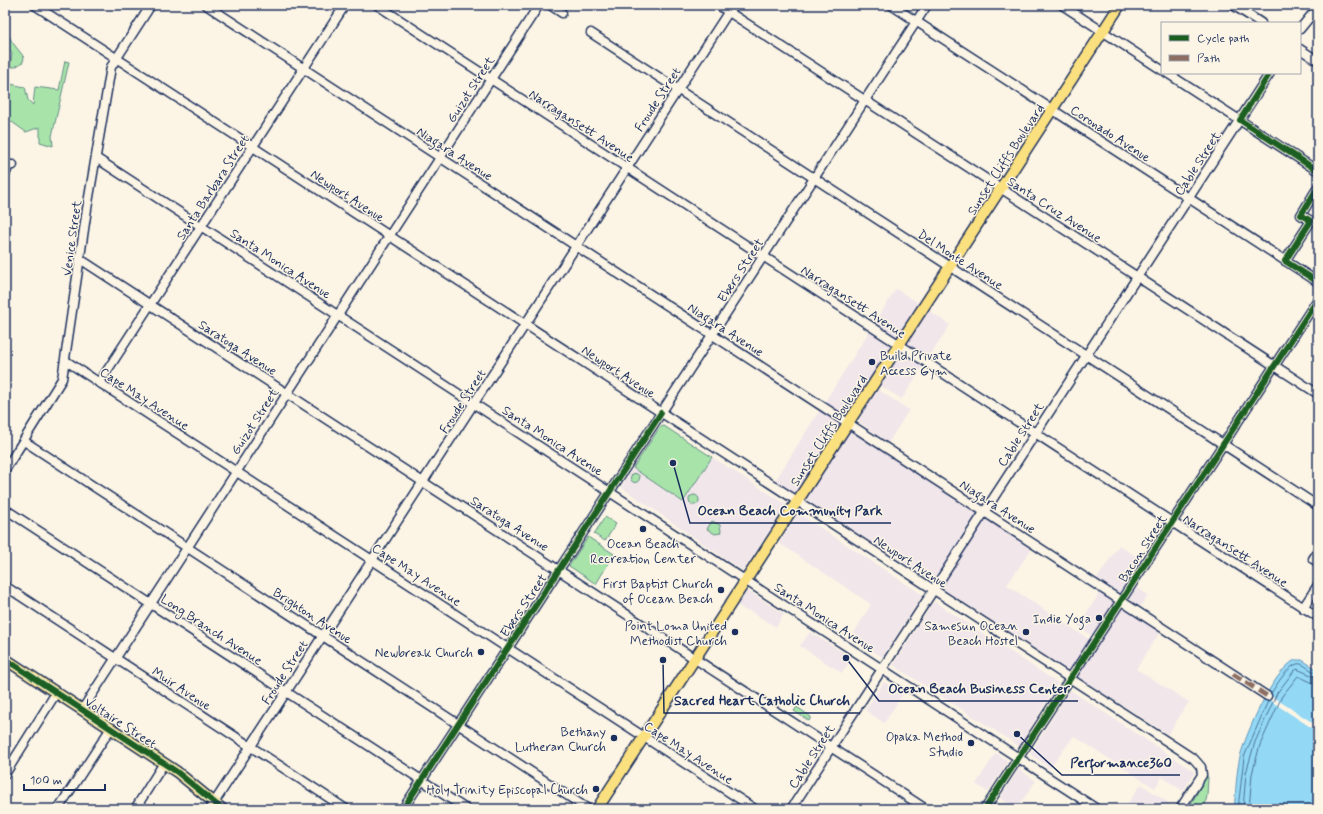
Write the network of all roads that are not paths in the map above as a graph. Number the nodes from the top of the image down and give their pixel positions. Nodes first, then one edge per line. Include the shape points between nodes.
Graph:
1 (151, 5) edge
2 (206, 5) edge
3 (345, 5) edge
4 (377, 5) edge
5 (539, 5) edge
6 (550, 5) edge
7 (718, 5) edge
8 (891, 5) edge
9 (927, 5) edge
10 (1062, 5) edge
11 (1120, 5) edge
12 (1234, 5) edge
13 (36, 6) dead end
14 (1318, 6) edge
15 (731, 8) edge
16 (562, 13) dead end
17 (916, 21) junction
18 (1260, 22) edge
19 (1301, 28) edge
20 (1103, 31) junction
21 (591, 33) dead end
22 (1301, 50) edge
23 (116, 59) junction
24 (1318, 61) edge
25 (304, 69) junction
26 (1161, 69) edge
27 (1169, 74) edge
28 (1269, 74) edge
29 (490, 79) junction
30 (678, 89) junction
31 (865, 99) junction
32 (1052, 109) junction
33 (1240, 120) junction
34 (253, 148) junction
35 (440, 157) junction
36 (96, 158) junction
37 (13, 165) dead end
38 (627, 168) junction
39 (1318, 171) edge
40 (5, 176) edge
41 (814, 178) junction
42 (1318, 187) edge
43 (1001, 188) junction
44 (1188, 198) junction
45 (201, 226) junction
46 (389, 236) junction
47 (575, 246) junction
48 (763, 257) junction
49 (80, 259) junction
50 (1285, 261) junction
51 (950, 266) junction
52 (1137, 277) junction
53 (1318, 282) edge
54 (1318, 299) edge
55 (150, 304) junction
56 (338, 314) junction
57 (524, 325) junction
58 (713, 335) junction
59 (899, 345) junction
60 (1086, 356) junction
61 (66, 361) junction
62 (1274, 366) junction
63 (99, 383) junction
64 (287, 393) junction
65 (1318, 394) edge
66 (474, 403) junction
67 (661, 413) junction
68 (848, 423) junction
69 (1035, 434) junction
70 (24, 441) junction
71 (1223, 444) junction
72 (5, 470) edge
73 (236, 471) junction
74 (423, 481) junction
75 (610, 492) junction
76 (797, 502) junction
77 (1318, 506) edge
78 (5, 509) edge
79 (984, 512) junction
80 (1172, 523) junction
81 (186, 548) junction
82 (1318, 551) edge
83 (372, 559) junction
84 (1318, 562) edge
85 (559, 570) junction
86 (746, 580) junction
87 (1318, 584) edge
88 (5, 586) edge
89 (933, 590) junction
90 (1121, 601) junction
91 (151, 604) junction
92 (1303, 608) junction
93 (1318, 617) edge
94 (322, 635) junction
95 (507, 648) junction
96 (695, 658) junction
97 (5, 659) edge
98 (116, 659) junction
99 (883, 669) junction
100 (1070, 679) junction
101 (286, 691) junction
102 (56, 693) junction
103 (1267, 696) dead end
104 (82, 710) junction
105 (458, 724) junction
106 (111, 728) junction
107 (644, 737) junction
108 (250, 746) junction
109 (831, 747) junction
110 (1019, 758) junction
111 (164, 763) junction
112 (5, 774) edge
113 (422, 781) junction
114 (215, 807) edge
115 (58, 809) edge
116 (134, 809) edge
117 (346, 809) edge
118 (403, 809) edge
119 (466, 809) edge
120 (588, 809) edge
121 (597, 809) edge
122 (755, 809) edge
123 (790, 809) edge
124 (926, 809) edge
125 (985, 809) edge
126 (1097, 809) edge
127 (1180, 809) edge

1 - 23 street, Venice Street
2 - 25 street, Niagara Avenue
3 - 25 street, Santa Barbara Street
4 - 29 street, Narragansett Avenue
5 - 29 street, Guizot Street
6 - 16 street
7 - 15 street, Santa Cruz Avenue
8 - 17 street, Coronado Avenue
9 - 17 street, Ebers Street
10 - 20 street
11 - 20 main road, Sunset Cliffs Boulevard
12 - 18 street
13 - 23 street, Newport Avenue
14 - 19 street
15 - 30 street, Froude Street
15 - 31 street, Santa Cruz Avenue
17 - 31 street, Ebers Street
17 - 32 street, Coronado Avenue
20 - 26 street
20 - 32 main road, Sunset Cliffs Boulevard
21 - 30 street, Del Monte Avenue
22 - 24 street
23 - 34 street, Newport Avenue
23 - 36 street, Venice Street via 109,74
25 - 34 street, Santa Barbara Street
25 - 35 street, Niagara Avenue
27 - 33 street
28 - 33 street, Cable Street
29 - 35 street, Guizot Street
29 - 38 street, Narragansett Avenue
30 - 38 street, Froude Street
30 - 41 street, Del Monte Avenue
31 - 41 street, Ebers Street
31 - 43 street, Santa Cruz Avenue
32 - 43 main road, Sunset Cliffs Boulevard
32 - 44 street, Coronado Avenue
33 - 39 street
33 - 44 street, Cable Street
34 - 45 street, Santa Barbara Street
34 - 46 street, Newport Avenue
35 - 46 street, Guizot Street
35 - 47 street, Niagara Avenue
36 - 45 street, Santa Monica Avenue
36 - 49 street, Venice Street
37 - 40 street via 9,165
38 - 47 street, Froude Street
38 - 48 street, Narragansett Avenue
41 - 48 street, Ebers Street
41 - 51 street, Del Monte Avenue
42 - 50 street via 1301,215 1311,221
43 - 51 main road, Sunset Cliffs Boulevard
43 - 52 street, Santa Cruz Avenue
44 - 50 street, Coronado Avenue
44 - 52 street, Cable Street
45 - 55 street, Santa Barbara Street
45 - 56 street, Santa Monica Avenue
46 - 56 street, Guizot Street
46 - 57 street, Newport Avenue
47 - 57 street, Froude Street
47 - 58 street, Niagara Avenue
48 - 58 street, Ebers Street
48 - 59 street, Narragansett Avenue
49 - 55 street, Saratoga Avenue
49 - 61 street, Venice Street
50 - 53 street, Coronado Avenue
51 - 59 main road, Sunset Cliffs Boulevard
51 - 60 street, Del Monte Avenue
52 - 60 street, Cable Street
52 - 62 street, Santa Cruz Avenue
54 - 62 street, Bacon Street
55 - 63 street, Santa Barbara Street
55 - 64 street, Saratoga Avenue
56 - 64 street, Guizot Street
56 - 66 street, Santa Monica Avenue
57 - 66 street, Froude Street
57 - 67 street, Newport Avenue
58 - 67 street, Ebers Street
58 - 68 street, Niagara Avenue
59 - 68 main road, Sunset Cliffs Boulevard
59 - 69 street, Narragansett Avenue
60 - 69 street, Cable Street
60 - 71 street, Del Monte Avenue
61 - 63 street, Cape May Avenue
61 - 70 street, Venice Street via 61,384
62 - 65 street, Santa Cruz Avenue
62 - 71 street, Bacon Street
63 - 73 street, Cape May Avenue
64 - 73 street, Guizot Street
64 - 74 street, Saratoga Avenue
66 - 74 street, Froude Street
66 - 75 street, Santa Monica Avenue
67 - 75 street, Ebers Street
67 - 76 street, Newport Avenue
68 - 76 main road, Sunset Cliffs Boulevard
68 - 79 street, Niagara Avenue
69 - 79 street, Cable Street
69 - 80 street, Narragansett Avenue
70 - 72 street, Venice Street
70 - 81 street, Brighton Avenue
71 - 77 street, Del Monte Avenue
71 - 80 street, Bacon Street
73 - 81 street, Guizot Street
73 - 83 street, Cape May Avenue
74 - 83 street, Froude Street
74 - 85 street, Saratoga Avenue
75 - 85 street, Ebers Street
75 - 86 street, Santa Monica Avenue
76 - 86 main road, Sunset Cliffs Boulevard
76 - 89 street, Newport Avenue
78 - 91 street, Long Branch Avenue
79 - 89 street, Cable Street
79 - 90 street, Niagara Avenue
80 - 90 street, Bacon Street
80 - 92 street, Narragansett Avenue
81 - 91 street, Guizot Street
81 - 94 street, Brighton Avenue
82 - 84 street via 1313,559
83 - 94 street, Froude Street
83 - 95 street, Cape May Avenue
85 - 95 street, Ebers Street
85 - 96 street, Saratoga Avenue
86 - 96 main road, Sunset Cliffs Boulevard
86 - 99 street, Santa Monica Avenue
87 - 92 street
88 - 98 street, Muir Avenue
89 - 99 street, Cable Street
89 - 100 street, Newport Avenue
90 - 100 street, Bacon Street
90 - 103 street, Niagara Avenue
91 - 98 street, Guizot Street
91 - 101 street, Long Branch Avenue
92 - 93 street, Narragansett Avenue
94 - 101 street, Froude Street
94 - 105 street, Brighton Avenue
95 - 105 street, Ebers Street
95 - 107 street, Cape May Avenue
96 - 107 main road, Sunset Cliffs Boulevard
96 - 109 street, Saratoga Avenue
97 - 102 main road, Voltaire Street
98 - 104 street, Guizot Street
98 - 108 street, Muir Avenue
99 - 109 street, Cable Street
99 - 110 street, Santa Monica Avenue
100 - 110 street, Bacon Street
100 - 127 street, Newport Avenue via 1190,757 1201,767 1202,775
101 - 108 street, Froude Street
101 - 113 street, Long Branch Avenue
102 - 104 main road, Voltaire Street
102 - 112 street
104 - 106 main road, Voltaire Street
105 - 113 street, Ebers Street
105 - 120 street, Brighton Avenue
106 - 111 main road, Voltaire Street
106 - 115 street
107 - 121 main road, Sunset Cliffs Boulevard
107 - 122 street, Cape May Avenue
108 - 114 street, Froude Street
108 - 117 street, Muir Avenue
109 - 123 street, Cable Street
109 - 124 street, Saratoga Avenue
110 - 125 street, Bacon Street
110 - 126 street, Santa Monica Avenue
111 - 114 main road, Voltaire Street via 185,778
111 - 116 street
113 - 118 street, Ebers Street
113 - 119 street, Long Branch Avenue

